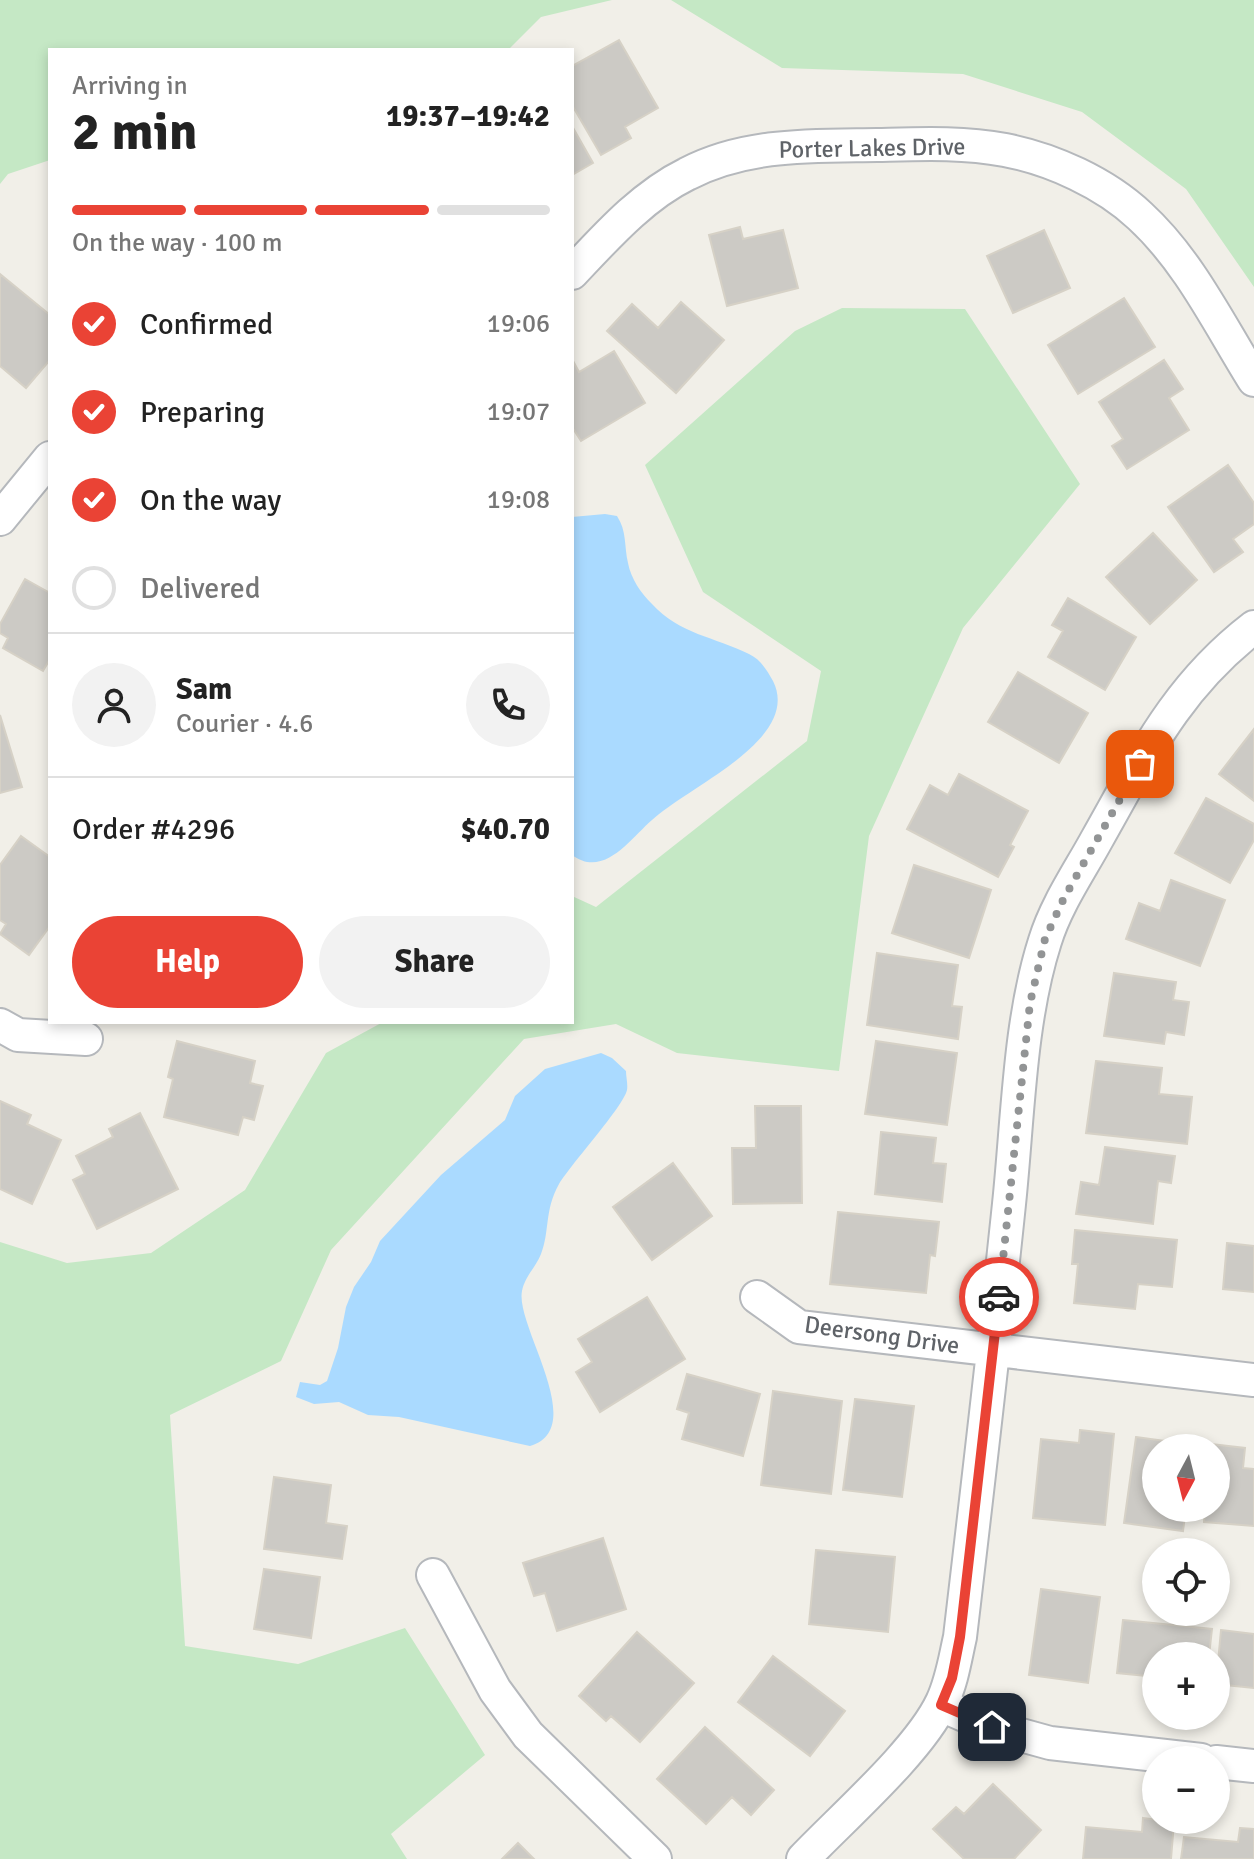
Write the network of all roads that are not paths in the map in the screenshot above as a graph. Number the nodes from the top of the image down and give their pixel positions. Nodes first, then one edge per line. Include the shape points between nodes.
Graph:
1 (574, 271) edge
2 (1254, 380) edge
3 (46, 470) edge
4 (0, 519) edge
5 (1254, 627) edge
6 (0, 1025) edge
7 (86, 1039) dead end
8 (757, 1297) dead end
9 (994, 1350) junction
10 (1254, 1380) edge
11 (433, 1575) dead end
12 (941, 1705) junction
13 (1142, 1753) edge
14 (1230, 1763) edge
15 (1254, 1766) edge
16 (655, 1859) edge
17 (803, 1859) edge

1 - 2 street, Porter Lakes Drive via 647,200 686,174 728,158 777,147 950,143 1007,150 1081,176 1139,215 1179,259
3 - 4 street
5 - 9 street via 1188,689 1155,737 1045,939 1030,1003
6 - 7 street via 18,1035
8 - 9 street, Deersong Drive via 799,1327
9 - 10 street, Deersong Drive
9 - 12 street via 960,1637
11 - 16 street via 495,1690 528,1735
12 - 13 street via 1050,1743
12 - 17 street via 911,1746
14 - 15 street

